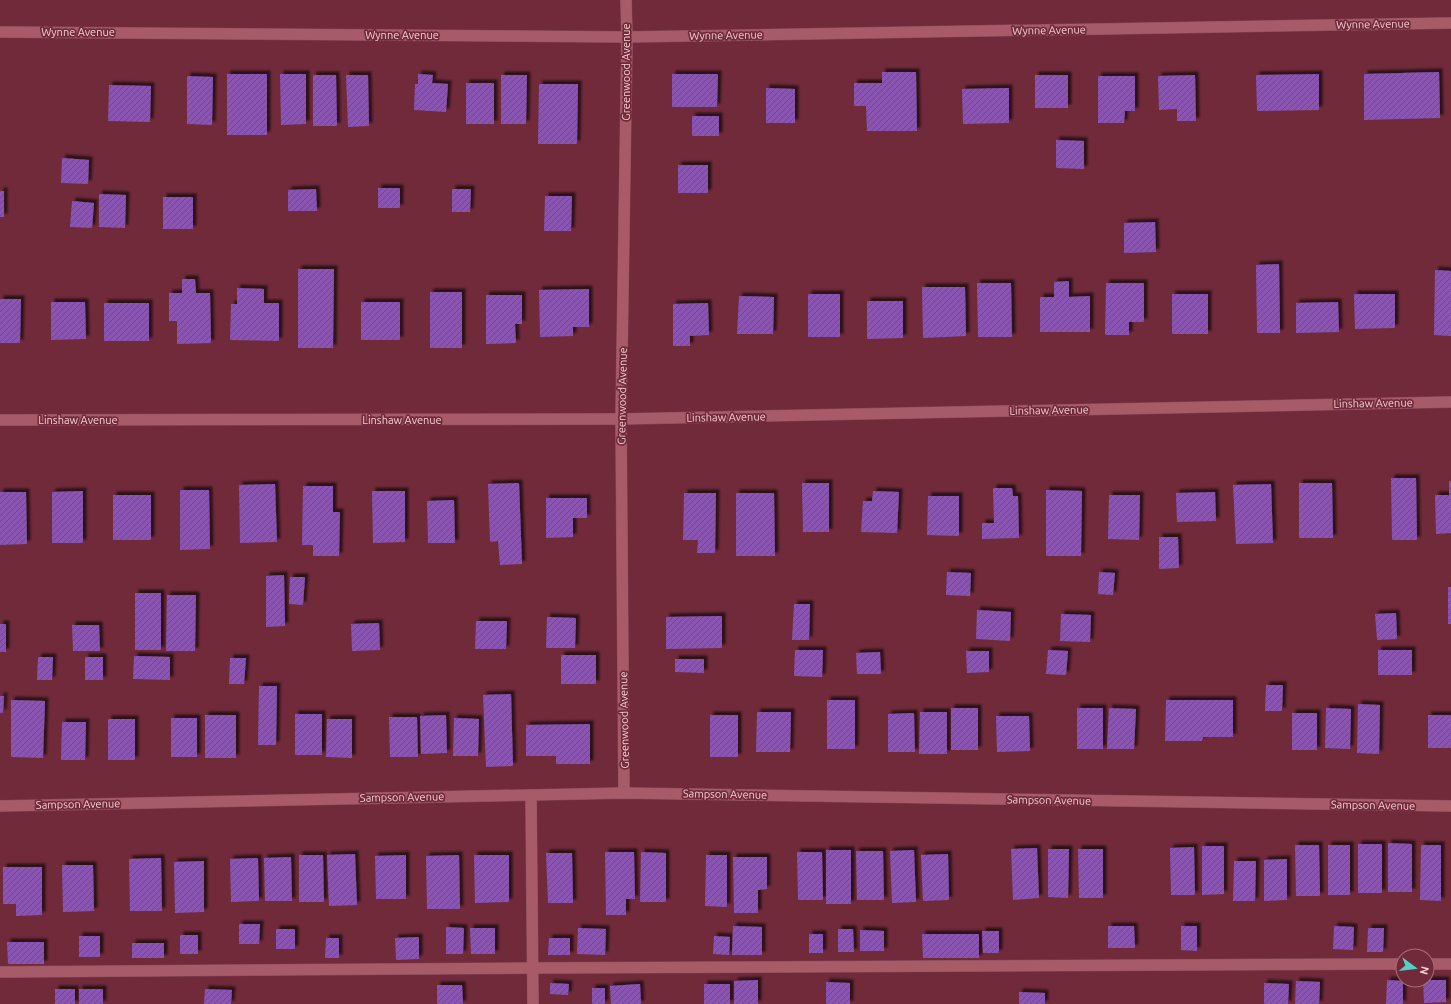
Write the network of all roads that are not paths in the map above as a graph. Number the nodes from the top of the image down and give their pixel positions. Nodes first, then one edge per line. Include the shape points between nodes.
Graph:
1 (626, 0) edge
2 (1451, 23) edge
3 (0, 32) edge
4 (627, 37) junction
5 (1451, 402) edge
6 (0, 420) edge
7 (621, 420) junction
8 (624, 793) junction
9 (531, 794) junction
10 (0, 806) edge
11 (1451, 806) edge
12 (1395, 964) edge
13 (1435, 964) edge
14 (1451, 964) edge
15 (532, 968) junction
16 (0, 972) edge
17 (533, 1004) edge

1 - 4 street, Greenwood Avenue
2 - 4 street, Wynne Avenue
3 - 4 street, Wynne Avenue
4 - 7 street, Greenwood Avenue
5 - 7 street, Linshaw Avenue
6 - 7 street, Linshaw Avenue
7 - 8 street, Greenwood Avenue
8 - 9 street, Sampson Avenue
8 - 11 street, Sampson Avenue
9 - 10 street, Sampson Avenue
9 - 15 street
12 - 15 street
13 - 14 street
15 - 16 street
15 - 17 street

